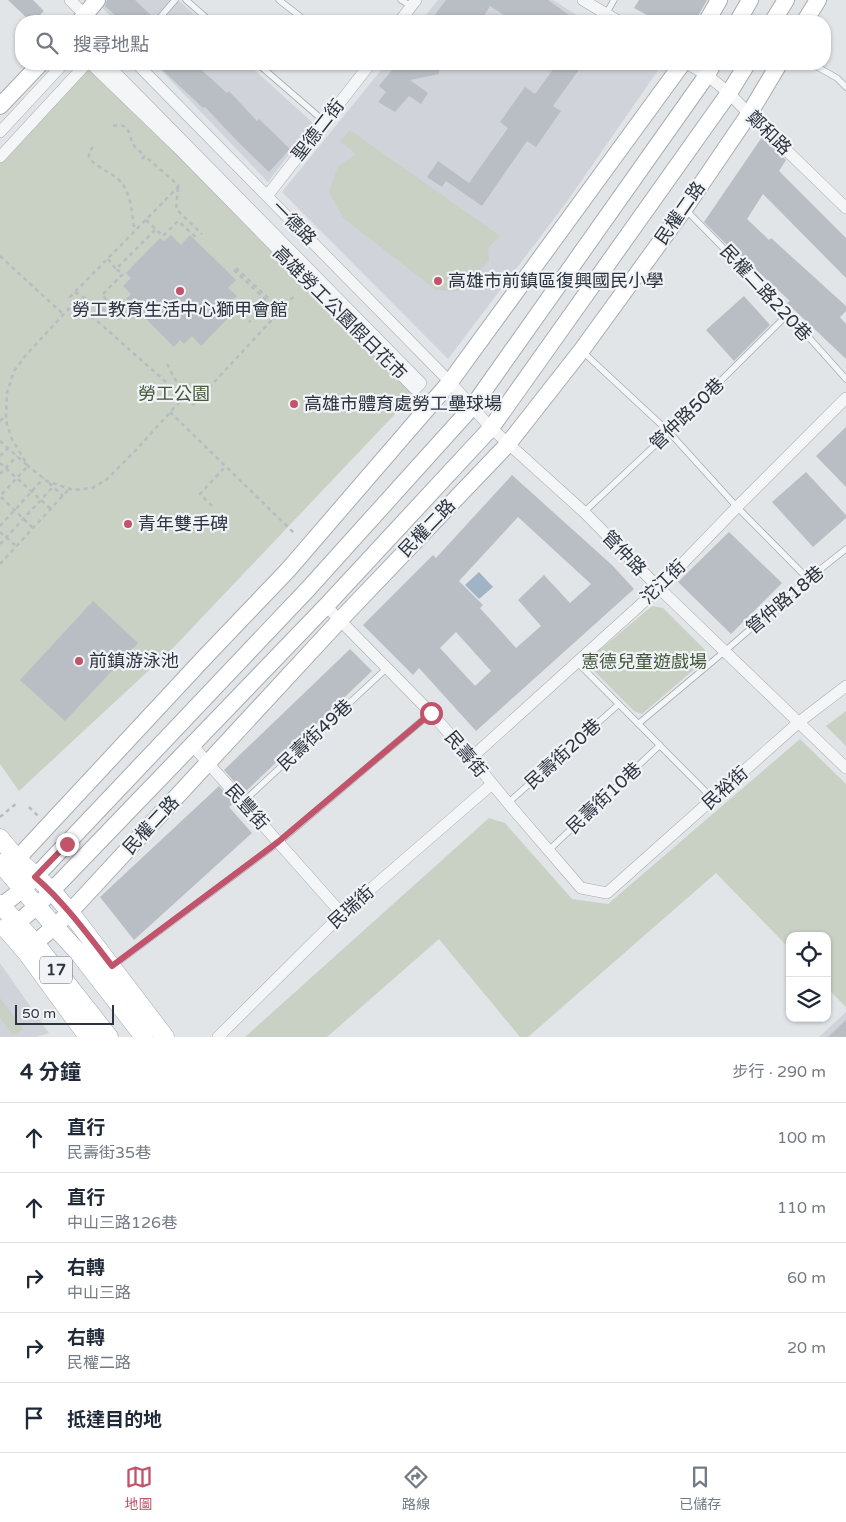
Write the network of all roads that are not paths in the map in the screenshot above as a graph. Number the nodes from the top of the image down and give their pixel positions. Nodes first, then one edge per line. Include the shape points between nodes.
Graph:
1 (70, 0) edge
2 (98, 0) edge
3 (175, 0) edge
4 (186, 0) edge
5 (279, 0) edge
6 (583, 0) edge
7 (614, 0) edge
8 (719, 0) edge
9 (750, 0) edge
10 (786, 0) edge
11 (818, 0) edge
12 (409, 2) edge
13 (606, 14) joint
14 (82, 15) edge
15 (88, 15) edge
16 (161, 15) edge
17 (203, 15) edge
18 (298, 15) edge
19 (403, 15) edge
20 (710, 15) edge
21 (741, 15) edge
22 (777, 15) edge
23 (809, 15) edge
24 (34, 70) edge
25 (57, 70) edge
26 (80, 70) edge
27 (97, 70) edge
28 (112, 70) edge
29 (143, 70) edge
30 (265, 70) edge
31 (362, 70) edge
32 (678, 70) edge
33 (709, 70) edge
34 (711, 70) edge
35 (743, 70) edge
36 (775, 70) edge
37 (823, 70) edge
38 (846, 87) edge
39 (729, 93) junction
40 (0, 106) edge
41 (749, 114) junction
42 (325, 122) junction
43 (0, 132) edge
44 (0, 157) edge
45 (267, 196) junction
46 (685, 208) junction
47 (846, 208) edge
48 (788, 314) junction
49 (581, 351) junction
50 (846, 379) edge
51 (450, 382) junction
52 (846, 398) edge
53 (473, 406) junction
54 (491, 428) junction
55 (669, 432) junction
56 (508, 444) junction
57 (737, 507) junction
58 (584, 512) junction
59 (846, 549) edge
60 (808, 579) junction
61 (659, 588) junction
62 (326, 606) junction
63 (340, 620) junction
64 (725, 651) junction
65 (577, 662) junction
66 (387, 668) junction
67 (846, 686) edge
68 (618, 704) junction
69 (431, 713) junction
70 (799, 722) junction
71 (638, 724) junction
72 (192, 745) junction
73 (660, 746) junction
74 (472, 758) junction
75 (208, 764) junction
76 (846, 768) edge
77 (492, 784) junction
78 (713, 799) junction
79 (244, 802) junction
80 (508, 803) junction
81 (0, 838) edge
82 (278, 842) junction
83 (548, 850) junction
84 (5, 866) edge
85 (29, 883) junction
86 (52, 891) junction
87 (607, 893) joint
88 (37, 906) junction
89 (70, 912) junction
90 (342, 914) junction
91 (4, 915) edge
92 (55, 928) junction
93 (30, 948) junction
94 (112, 966) junction
95 (88, 1037) edge
96 (109, 1037) edge
97 (144, 1037) edge
98 (165, 1037) edge
99 (218, 1037) edge

1 - 14 street
2 - 15 street
3 - 16 lane
4 - 17 lane
5 - 18 lane
6 - 13 street
7 - 13 lane
8 - 20 street
9 - 21 street
10 - 22 street
11 - 23 street
12 - 19 street
24 - 40 street
25 - 43 street
26 - 44 street
27 - 28 street, 高雄勞工公園假日花市 via 415,389 420,384
29 - 45 street, 一德路
30 - 42 lane
31 - 42 street, 聖德二街
32 - 51 street
33 - 53 street
34 - 39 street, 鄭和路
35 - 39 street, 民權二路
36 - 41 street, 民權二路
37 - 38 lane
39 - 41 street, 鄭和路
39 - 54 street, 民權二路
41 - 46 street, 民權二路
41 - 47 street, 鄭和路
42 - 45 street, 聖德二街
45 - 51 street, 一德路
46 - 48 lane, 民權二路220巷
46 - 49 street, 民權二路
48 - 50 lane, 民權二路220巷
48 - 55 lane, 管仲路50巷
49 - 55 lane
49 - 56 street, 民權二路
51 - 53 street, 管仲路
51 - 84 street via 288,570
52 - 57 street, 沱江街
53 - 54 street, 管仲路
53 - 85 street via 308,590
54 - 56 street, 管仲路
54 - 62 street, 民權二路
55 - 57 lane
55 - 58 lane, 管仲路50巷
56 - 58 street, 管仲路
56 - 63 street, 民權二路
57 - 60 lane
57 - 61 street, 沱江街
58 - 61 street, 管仲路
59 - 60 lane, 管仲路18巷
60 - 64 lane, 管仲路18巷
61 - 64 street, 管仲路
61 - 65 street, 沱江街
62 - 63 street, 民壽街
62 - 72 street, 民權二路
63 - 66 street, 民壽街
63 - 75 street, 民權二路
64 - 70 street, 管仲路
64 - 71 lane, 管仲路18巷
65 - 68 lane
65 - 74 street, 沱江街
66 - 69 street, 民壽街
66 - 79 lane, 民壽街49巷
67 - 70 street, 民裕街
68 - 71 lane
68 - 80 lane, 民壽街20巷
69 - 74 street, 民壽街
69 - 82 lane
70 - 76 street, 管仲路
70 - 78 street, 民裕街
71 - 73 lane
72 - 75 street, 民豐街
72 - 86 street, 民權二路
73 - 78 lane
73 - 83 lane, 民壽街10巷
74 - 77 street, 民壽街
75 - 79 street, 民豐街
75 - 89 street, 民權二路
77 - 80 street, 民壽街
77 - 90 street, 民瑞街
78 - 87 street, 民裕街
79 - 82 street, 民豐街
80 - 83 street, 民壽街
81 - 84 main road, 17
82 - 90 street, 民豐街
82 - 94 lane
83 - 87 street, 民壽街 via 581,888
84 - 85 main road, 17
85 - 86 main road, 17
85 - 88 main road, 17
85 - 91 street
86 - 88 street, 民權二路
86 - 89 main road, 17
88 - 91 street, 民權二路
88 - 92 main road, 17
89 - 92 street, 民權二路
89 - 94 main road, 17
90 - 99 street, 民瑞街
91 - 93 main road, 17
92 - 93 street, 民權二路
92 - 97 main road, 17 via 78,952
93 - 95 main road, 17
93 - 96 main road, 17
94 - 98 main road, 17

